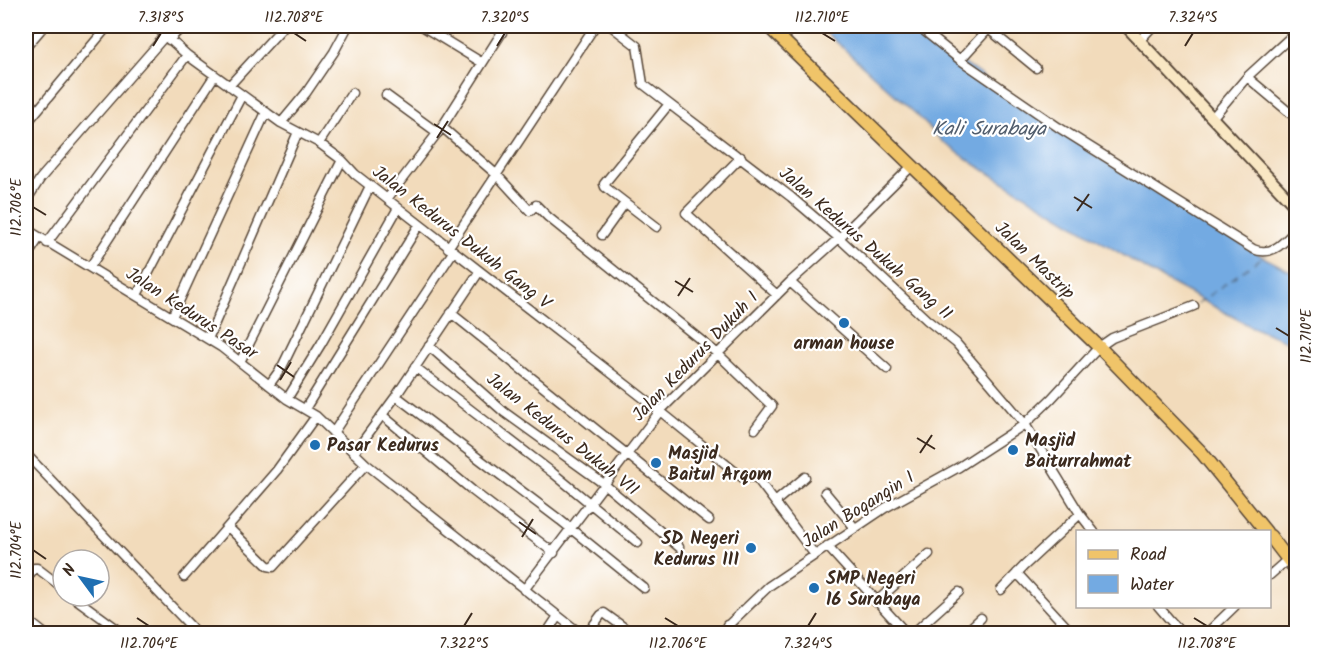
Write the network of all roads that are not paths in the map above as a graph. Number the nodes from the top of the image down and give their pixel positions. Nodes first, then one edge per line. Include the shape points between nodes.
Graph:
1 (44, 26) edge
2 (108, 26) edge
3 (155, 26) edge
4 (183, 26) edge
5 (284, 26) edge
6 (348, 26) edge
7 (422, 26) edge
8 (506, 26) edge
9 (595, 26) edge
10 (611, 26) edge
11 (768, 26) edge
12 (918, 26) edge
13 (1126, 26) edge
14 (1153, 26) edge
15 (988, 27) edge
16 (433, 28) edge
17 (1296, 32) edge
18 (167, 38) junction
19 (1140, 40) junction
20 (26, 48) edge
21 (187, 56) junction
22 (960, 60) junction
23 (482, 62) junction
24 (1036, 68) dead end
25 (214, 75) junction
26 (1247, 77) junction
27 (229, 86) junction
28 (352, 93) dead end
29 (386, 94) dead end
30 (242, 95) junction
31 (669, 104) junction
32 (266, 112) junction
33 (1213, 117) junction
34 (1296, 118) edge
35 (281, 123) junction
36 (26, 124) edge
37 (440, 130) junction
38 (298, 132) junction
39 (319, 143) junction
40 (741, 157) junction
41 (342, 160) junction
42 (913, 165) junction
43 (497, 176) junction
44 (370, 186) junction
45 (387, 199) junction
46 (26, 201) edge
47 (625, 203) junction
48 (1296, 207) edge
49 (398, 208) junction
50 (419, 225) junction
51 (657, 227) dead end
52 (26, 229) edge
53 (1296, 230) edge
54 (602, 235) dead end
55 (839, 238) junction
56 (43, 240) junction
57 (451, 250) junction
58 (26, 258) edge
59 (90, 267) junction
60 (479, 272) junction
61 (790, 282) junction
62 (137, 295) junction
63 (777, 295) junction
64 (1194, 306) dead end
65 (451, 313) junction
66 (172, 317) junction
67 (208, 339) junction
68 (429, 346) junction
69 (1099, 347) junction
70 (718, 354) junction
71 (240, 362) junction
72 (415, 367) junction
73 (887, 369) dead end
74 (269, 385) junction
75 (396, 396) junction
76 (286, 399) junction
77 (305, 409) junction
78 (660, 411) junction
79 (382, 415) junction
80 (316, 416) junction
81 (1025, 424) junction
82 (755, 429) dead end
83 (333, 433) junction
84 (354, 453) junction
85 (26, 454) edge
86 (628, 454) junction
87 (366, 464) junction
88 (805, 477) dead end
89 (604, 484) junction
90 (825, 492) dead end
91 (775, 502) junction
92 (589, 505) junction
93 (1080, 514) junction
94 (709, 520) dead end
95 (228, 526) junction
96 (571, 528) junction
97 (855, 528) junction
98 (1093, 530) edge
99 (1265, 530) edge
100 (1271, 538) edge
101 (638, 543) dead end
102 (826, 546) junction
103 (679, 547) dead end
104 (554, 553) junction
105 (929, 554) dead end
106 (815, 555) junction
107 (1288, 559) junction
108 (1296, 570) edge
109 (1017, 573) junction
110 (1271, 573) edge
111 (184, 577) dead end
112 (51, 578) edge
113 (26, 580) edge
114 (644, 588) dead end
115 (524, 590) junction
116 (1001, 590) dead end
117 (959, 592) dead end
118 (876, 602) junction
119 (89, 608) edge
120 (1160, 608) edge
121 (1233, 608) edge
122 (558, 616) junction
123 (981, 618) dead end
124 (26, 619) edge
125 (727, 625) junction
126 (44, 633) edge
127 (124, 633) edge
128 (198, 633) edge
129 (546, 633) edge
130 (581, 633) edge
131 (587, 633) edge
132 (633, 633) edge
133 (719, 633) edge
134 (737, 633) edge
135 (907, 633) edge
136 (912, 633) edge
137 (964, 633) edge
138 (1073, 633) edge
139 (1182, 633) edge
140 (1206, 633) edge

1 - 20 street
2 - 36 street
3 - 18 street, Jalan Kedurus Dukuh Gang V
4 - 18 street
5 - 27 street
6 - 35 street via 318,77
7 - 16 street
8 - 23 street
9 - 43 street
10 - 31 street, Jalan Kedurus Dukuh Gang II via 637,46 643,84
11 - 42 main road, Jalan Mastrip
12 - 22 street
13 - 19 main road
14 - 19 street
15 - 22 street
15 - 24 street
16 - 23 street
17 - 26 street
18 - 21 street, Jalan Kedurus Dukuh Gang V
18 - 46 street via 40,179
19 - 33 main road
21 - 25 street, Jalan Kedurus Dukuh Gang V
21 - 56 street
22 - 53 street via 1058,127 1253,249 1271,251
23 - 37 street
25 - 27 street, Jalan Kedurus Dukuh Gang V
25 - 59 street
26 - 33 street
26 - 34 street
27 - 30 street, Jalan Kedurus Dukuh Gang V
28 - 39 street
29 - 37 street
30 - 32 street, Jalan Kedurus Dukuh Gang V
30 - 62 street
31 - 40 street, Jalan Kedurus Dukuh Gang II
31 - 47 street via 606,180 605,187
32 - 35 street, Jalan Kedurus Dukuh Gang V
32 - 66 street
33 - 48 main road
35 - 38 street, Jalan Kedurus Dukuh Gang V
37 - 43 street
37 - 45 street
38 - 39 street, Jalan Kedurus Dukuh Gang V
38 - 67 street
39 - 41 street, Jalan Kedurus Dukuh Gang V
40 - 55 street, Jalan Kedurus Dukuh Gang II
40 - 63 street via 686,213
41 - 44 street, Jalan Kedurus Dukuh Gang V
41 - 71 street
42 - 55 street, Jalan Kedurus Dukuh I
42 - 69 main road, Jalan Mastrip
43 - 57 street
43 - 70 street via 530,211 536,205
44 - 45 street, Jalan Kedurus Dukuh Gang V
44 - 74 street via 282,367
45 - 49 street, Jalan Kedurus Dukuh Gang V
47 - 51 street
47 - 54 street
49 - 50 street, Jalan Kedurus Dukuh Gang V
49 - 76 street
50 - 57 street, Jalan Kedurus Dukuh Gang V
50 - 77 street
52 - 56 street, Jalan Kedurus Pasar
55 - 61 street, Jalan Kedurus Dukuh I
55 - 81 street, Jalan Kedurus Dukuh Gang II via 956,343
56 - 58 street
56 - 59 street, Jalan Kedurus Pasar
57 - 60 street, Jalan Kedurus Dukuh Gang V
57 - 83 street
59 - 62 street, Jalan Kedurus Pasar
60 - 65 street
60 - 78 street, Jalan Kedurus Dukuh Gang V
61 - 63 street, Jalan Kedurus Dukuh I
61 - 73 street
62 - 66 street, Jalan Kedurus Pasar
63 - 70 street, Jalan Kedurus Dukuh I
64 - 69 street, Jalan Bogangin I via 1127,331
65 - 68 street
65 - 86 street
66 - 67 street, Jalan Kedurus Pasar
67 - 71 street, Jalan Kedurus Pasar
68 - 72 street
68 - 89 street, Jalan Kedurus Dukuh VII via 504,412
69 - 81 street, Jalan Bogangin I
69 - 99 main road, Jalan Mastrip via 1202,453
70 - 78 street, Jalan Kedurus Dukuh I
70 - 82 street via 772,406
71 - 74 street, Jalan Kedurus Pasar
72 - 75 street
72 - 92 street
74 - 76 street, Jalan Kedurus Pasar
75 - 79 street
75 - 96 street
76 - 77 street, Jalan Kedurus Pasar
77 - 80 street, Jalan Kedurus Pasar
78 - 86 street, Jalan Kedurus Dukuh I
78 - 91 street, Jalan Kedurus Dukuh Gang V via 743,478 756,477
79 - 84 street
79 - 104 street
80 - 83 street, Jalan Kedurus Pasar
80 - 95 street via 278,470
81 - 93 street, Jalan Kedurus Dukuh Gang II
81 - 97 street, Jalan Bogangin I
83 - 84 street, Jalan Kedurus Pasar
84 - 87 street, Jalan Kedurus Pasar
85 - 128 street
86 - 89 street, Jalan Kedurus Dukuh I
86 - 94 street
87 - 95 street via 273,567
87 - 115 street, Jalan Kedurus Pasar
88 - 91 street
89 - 92 street, Jalan Kedurus Dukuh I
89 - 103 street, Jalan Kedurus Dukuh VII
90 - 97 street
91 - 106 street
92 - 96 street, Jalan Kedurus Dukuh I
92 - 101 street
93 - 98 street, Jalan Kedurus Dukuh Gang II
93 - 109 street
95 - 111 street
96 - 104 street, Jalan Kedurus Dukuh I
96 - 114 street
97 - 102 street, Jalan Bogangin I
100 - 107 main road
102 - 106 street, Jalan Bogangin I
102 - 118 street
104 - 115 street, Jalan Kedurus Dukuh I
105 - 118 street
106 - 125 street, Jalan Bogangin I via 769,586
107 - 108 main road
107 - 110 street
109 - 116 street
109 - 138 street
112 - 113 street via 34,568
115 - 122 street, Jalan Kedurus Pasar
117 - 136 street
118 - 135 street
119 - 127 street
120 - 139 street
121 - 140 street
122 - 129 street
122 - 130 street, Jalan Kedurus Pasar
123 - 137 street
124 - 126 street
125 - 133 street, Jalan Bogangin I
125 - 134 street
131 - 132 street via 604,614

